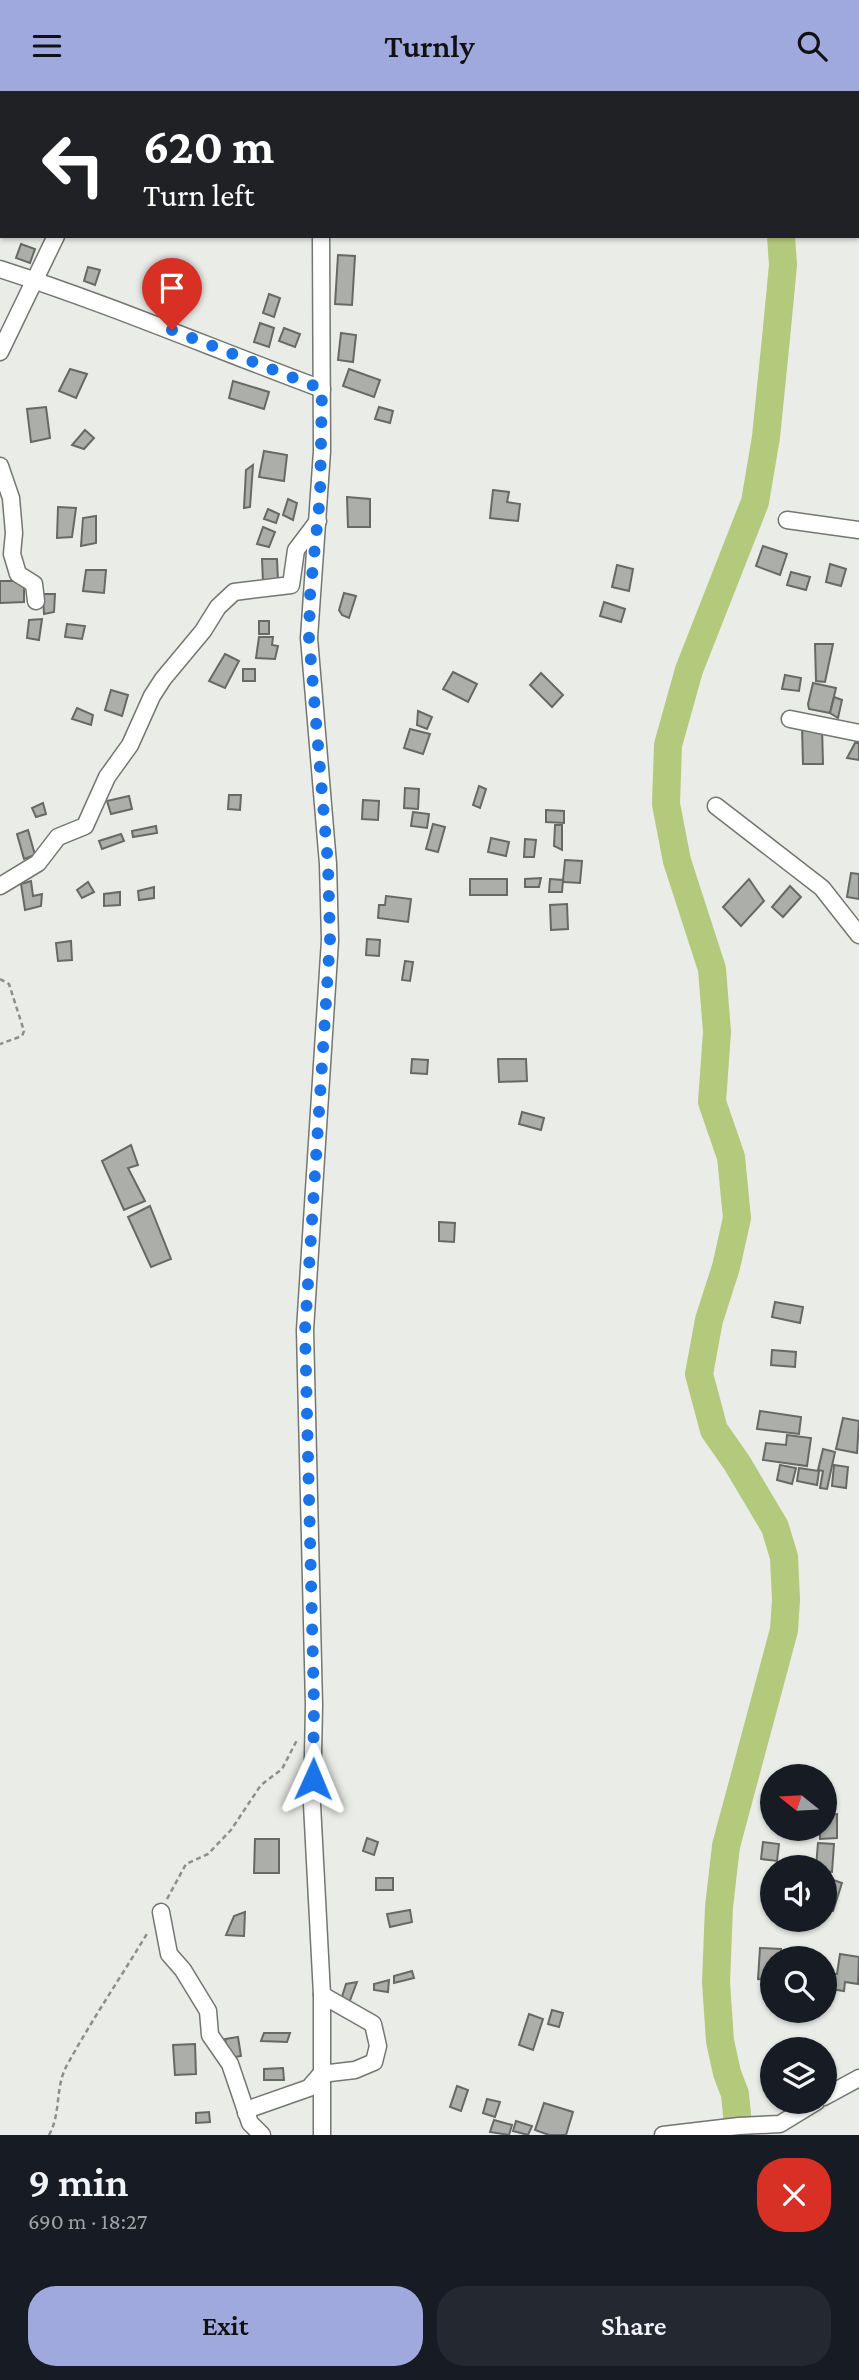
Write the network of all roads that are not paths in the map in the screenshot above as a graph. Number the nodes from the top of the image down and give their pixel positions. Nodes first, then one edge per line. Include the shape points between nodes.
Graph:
1 (55, 238) edge
2 (321, 238) edge
3 (0, 269) edge
4 (36, 280) junction
5 (0, 352) edge
6 (322, 389) junction
7 (0, 466) edge
8 (319, 520) junction
9 (787, 520) dead end
10 (859, 530) edge
11 (36, 601) dead end
12 (790, 719) dead end
13 (859, 733) edge
14 (716, 806) dead end
15 (0, 886) edge
16 (859, 935) edge
17 (161, 1912) dead end
18 (322, 1994) junction
19 (321, 2074) junction
20 (859, 2078) edge
21 (837, 2090) edge
22 (246, 2113) junction
23 (796, 2114) edge
24 (262, 2135) edge
25 (322, 2135) edge
26 (663, 2135) edge

1 - 4 street
2 - 6 street
3 - 4 street
4 - 5 street
4 - 6 street
6 - 8 street
7 - 11 street via 11,498 12,554 18,574 34,584
8 - 15 street via 296,549 291,585 234,592 218,607 152,697 85,826 58,837 38,863
8 - 18 street via 309,638 330,940 305,1330 312,1804
9 - 10 street
12 - 13 street
14 - 16 street via 822,888
17 - 22 street via 169,1954 208,2011 210,2035 230,2064
18 - 19 street
18 - 19 street via 373,2024 378,2046 374,2062 355,2070
19 - 22 street via 309,2088
19 - 25 street
20 - 21 street
22 - 24 street
23 - 26 street via 780,2124

